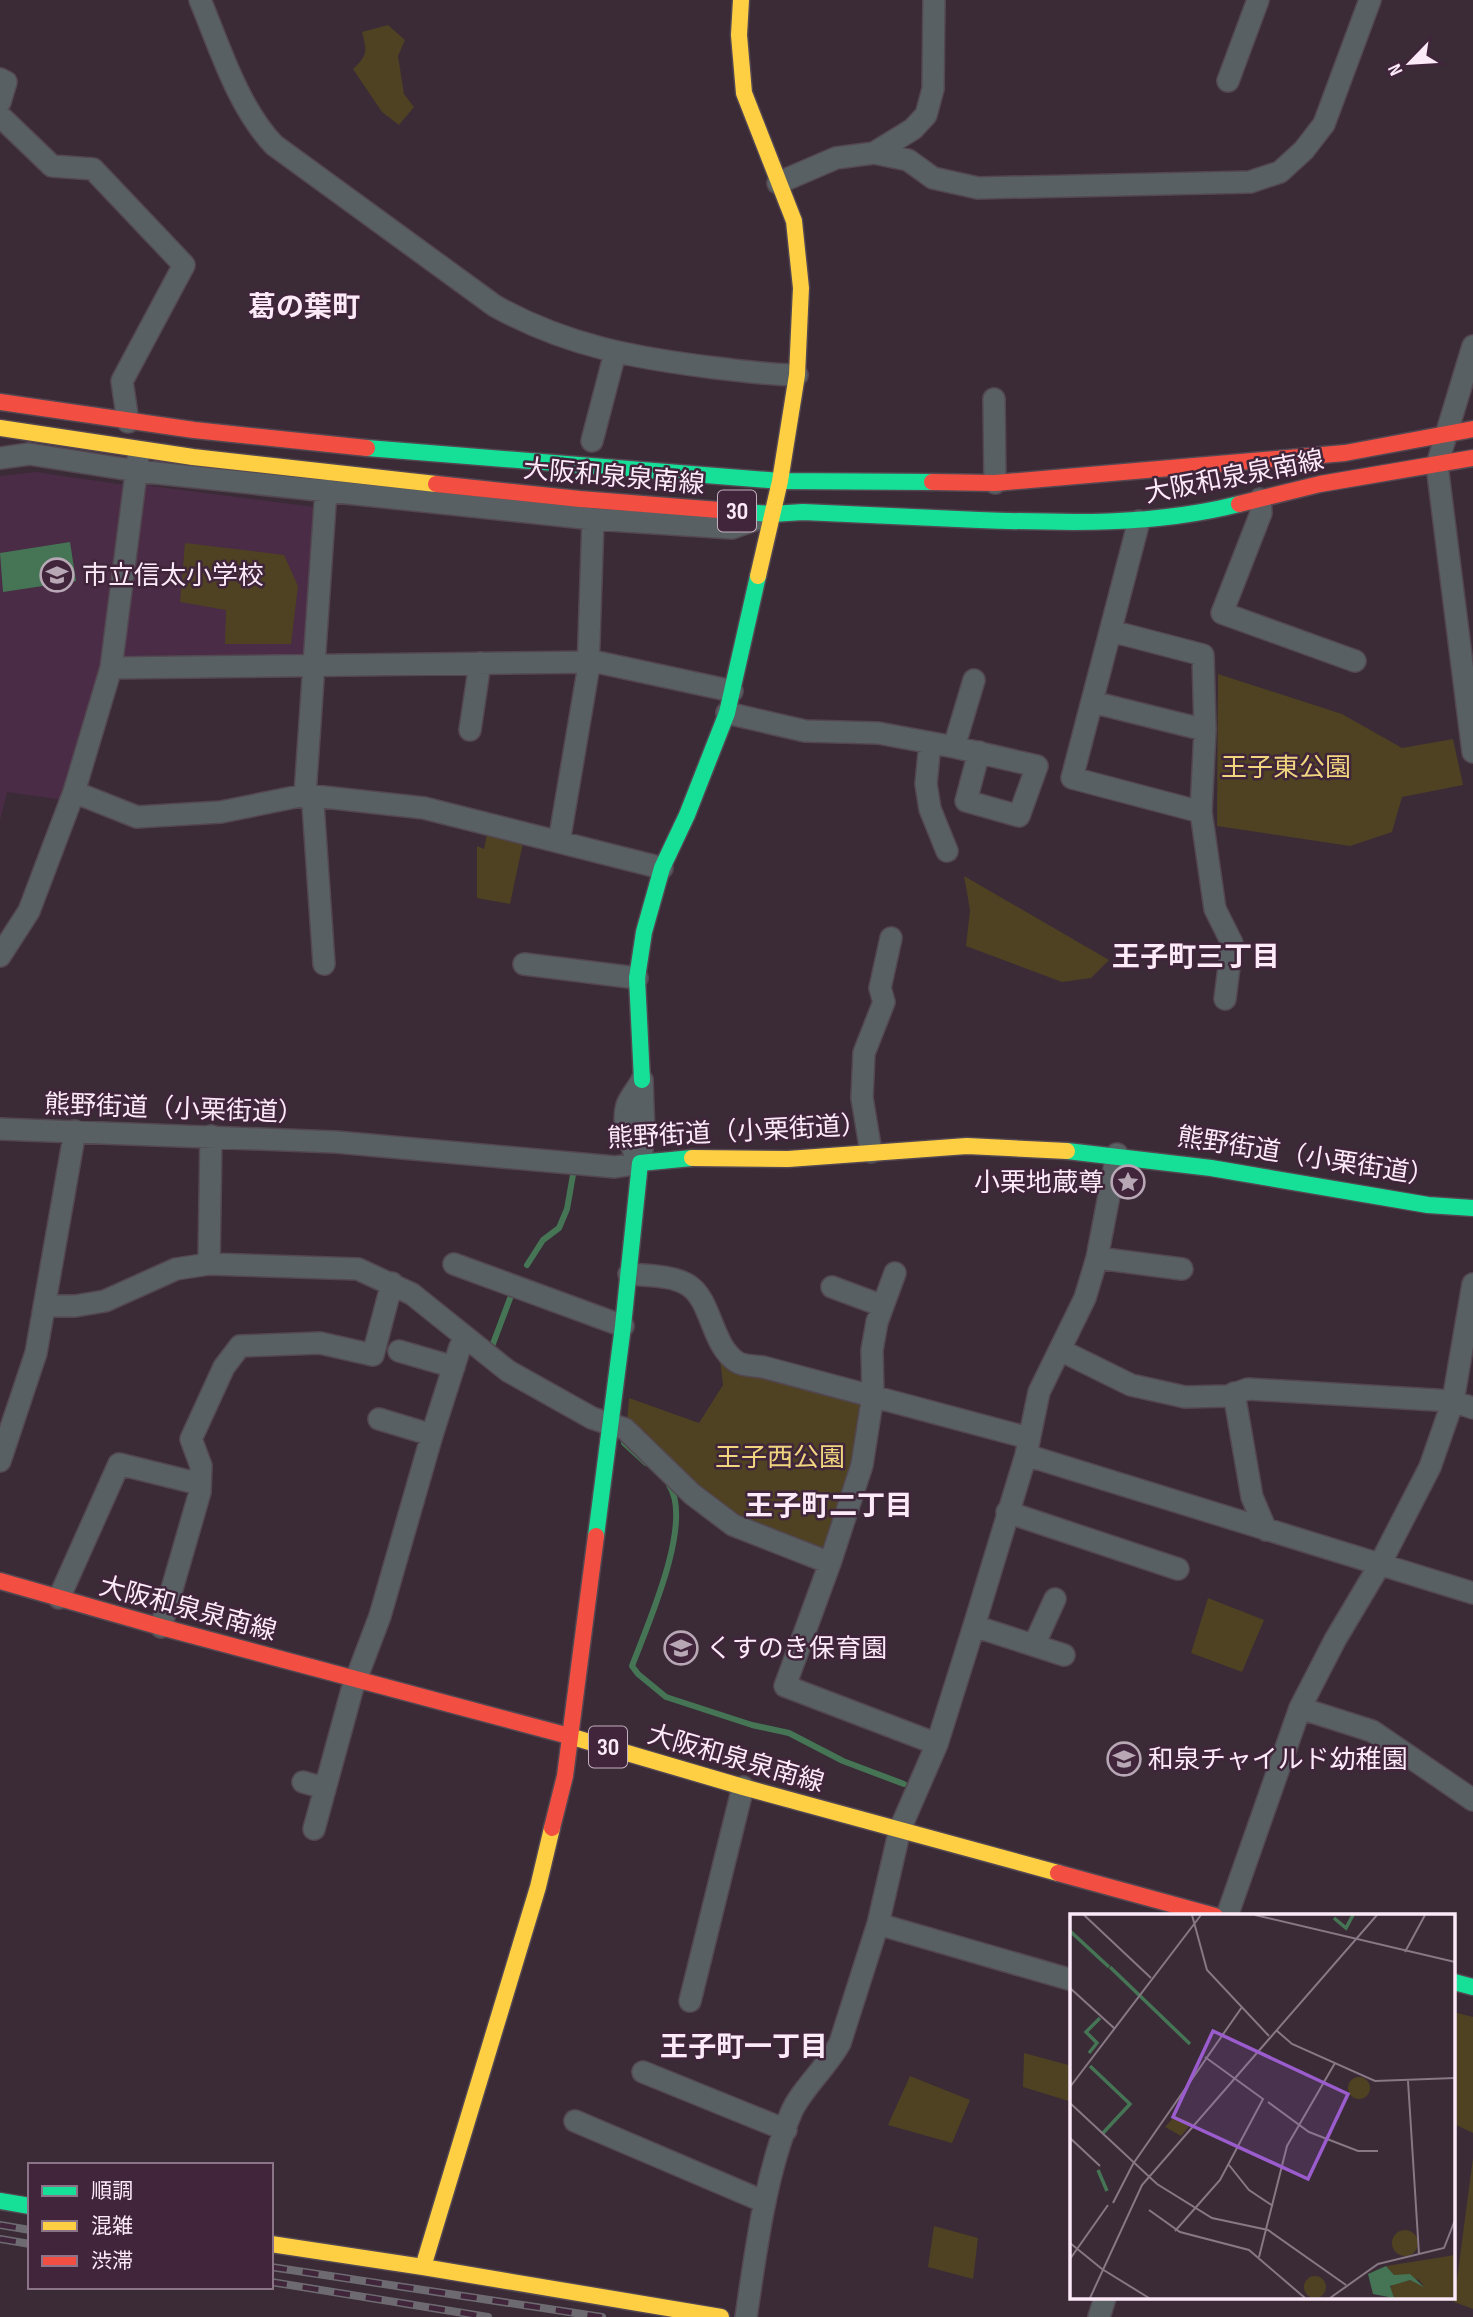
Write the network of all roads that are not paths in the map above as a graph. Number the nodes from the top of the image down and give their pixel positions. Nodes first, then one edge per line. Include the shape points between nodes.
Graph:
1 (200, 0) edge
2 (741, 0) edge
3 (934, 0) edge
4 (1258, 0) edge
5 (1370, 0) edge
6 (0, 79) edge
7 (1228, 80) dead end
8 (0, 102) edge
9 (0, 116) edge
10 (873, 153) junction
11 (778, 183) junction
12 (1473, 346) edge
13 (615, 353) junction
14 (797, 375) junction
15 (994, 399) dead end
16 (0, 402) edge
17 (128, 422) junction
18 (0, 428) edge
19 (1473, 429) edge
20 (1445, 435) junction
21 (592, 441) dead end
22 (135, 447) junction
23 (0, 458) edge
24 (1473, 458) edge
25 (1437, 465) junction
26 (137, 471) junction
27 (779, 481) junction
28 (995, 483) junction
29 (326, 489) junction
30 (1260, 499) junction
31 (772, 514) junction
32 (593, 519) junction
33 (1139, 521) junction
34 (1111, 631) junction
35 (1355, 661) dead end
36 (480, 663) junction
37 (588, 663) junction
38 (313, 665) junction
39 (111, 668) junction
40 (974, 680) dead end
41 (732, 691) junction
42 (1092, 702) junction
43 (727, 713) junction
44 (470, 730) dead end
45 (1205, 730) junction
46 (1472, 742) edge
47 (930, 743) junction
48 (954, 747) junction
49 (979, 752) dead end
50 (74, 792) junction
51 (306, 795) junction
52 (1201, 812) junction
53 (559, 842) junction
54 (947, 850) dead end
55 (662, 868) junction
56 (891, 937) dead end
57 (0, 956) edge
58 (324, 964) dead end
59 (524, 964) dead end
60 (637, 978) junction
61 (1224, 999) dead end
62 (642, 1080) joint
63 (0, 1129) edge
64 (75, 1131) junction
65 (211, 1136) junction
66 (871, 1153) junction
67 (1117, 1154) junction
68 (640, 1163) junction
69 (1473, 1208) edge
70 (1097, 1258) junction
71 (209, 1264) junction
72 (454, 1264) dead end
73 (1182, 1269) dead end
74 (895, 1273) dead end
75 (629, 1275) junction
76 (392, 1283) junction
77 (1473, 1284) edge
78 (832, 1287) dead end
79 (46, 1306) junction
80 (883, 1306) junction
81 (623, 1326) junction
82 (467, 1338) junction
83 (1060, 1350) junction
84 (399, 1351) dead end
85 (454, 1367) junction
86 (1234, 1393) junction
87 (873, 1395) junction
88 (1463, 1405) edge
89 (379, 1419) dead end
90 (610, 1423) junction
91 (432, 1435) junction
92 (1027, 1446) junction
93 (0, 1461) edge
94 (200, 1484) junction
95 (1007, 1512) junction
96 (1266, 1530) junction
97 (830, 1563) junction
98 (1379, 1566) junction
99 (1178, 1569) dead end
100 (0, 1581) edge
101 (1473, 1593) edge
102 (59, 1598) junction
103 (1055, 1599) dead end
104 (974, 1626) junction
105 (161, 1627) junction
106 (1034, 1646) junction
107 (1064, 1655) dead end
108 (357, 1678) junction
109 (1300, 1708) junction
110 (569, 1735) junction
111 (937, 1745) junction
112 (303, 1782) dead end
113 (743, 1787) junction
114 (324, 1788) junction
115 (1473, 1800) edge
116 (314, 1829) dead end
117 (900, 1829) junction
118 (1208, 1914) edge
119 (1228, 1914) edge
120 (878, 1924) junction
121 (1070, 1979) edge
122 (1456, 1983) edge
123 (1473, 1987) edge
124 (690, 2001) dead end
125 (643, 2072) dead end
126 (576, 2122) dead end
127 (786, 2130) junction
128 (0, 2201) edge
129 (765, 2202) junction
130 (28, 2206) edge
131 (273, 2245) edge
132 (423, 2267) junction
133 (1104, 2300) edge
134 (721, 2317) edge
135 (746, 2317) edge
136 (1099, 2317) edge

1 - 13 street via 247,108 274,145 495,306 529,325
2 - 11 main road via 744,93
3 - 10 street via 933,89 926,115 913,130
4 - 7 street
5 - 10 street via 1324,124 1280,172 1250,183 978,188 933,178 908,160
6 - 8 street via 6,82
9 - 17 street via 52,166 93,169 184,265 122,381
10 - 11 street via 836,158
11 - 14 main road via 794,220 801,288
12 - 20 street
13 - 14 street
13 - 21 street
14 - 27 main road
15 - 28 street
16 - 17 main road, 大阪和泉泉南線 / 30
17 - 27 main road, 大阪和泉泉南線 / 30 via 286,441
18 - 22 main road, 大阪和泉泉南線 / 30
19 - 20 main road, 大阪和泉泉南線 / 30
20 - 25 street
20 - 28 main road, 大阪和泉泉南線 / 30 via 1345,453
22 - 26 street
22 - 31 main road, 大阪和泉泉南線 / 30 via 580,499
23 - 26 street via 29,454
24 - 25 main road, 大阪和泉泉南線 / 30
25 - 30 main road, 大阪和泉泉南線 / 30
25 - 46 street
26 - 29 street
26 - 39 street
27 - 28 main road, 大阪和泉泉南線 / 30
27 - 31 main road
29 - 32 street
29 - 38 street
30 - 33 main road, 大阪和泉泉南線 / 30 via 1204,513
30 - 35 street via 1261,513 1222,613
31 - 32 street via 732,528
31 - 33 main road, 大阪和泉泉南線 / 30 via 1057,523
31 - 41 main road
32 - 37 street
33 - 34 street
34 - 42 street
34 - 45 street via 1203,656
36 - 37 street
36 - 38 street
36 - 44 street
37 - 41 street
37 - 53 street
38 - 39 street
38 - 51 street
39 - 50 street
40 - 48 street
41 - 43 main road
42 - 45 street
42 - 52 street via 1072,778
43 - 47 street via 805,731 878,733
43 - 55 main road
45 - 52 street
47 - 48 street
47 - 54 street via 926,784 930,809
48 - 49 street
50 - 51 street via 137,817 221,812
50 - 57 street via 29,911
51 - 53 street via 424,808
51 - 58 street via 313,804
52 - 61 street via 1215,909 1232,943
53 - 55 street
55 - 60 main road
56 - 66 street via 880,988 884,1002 864,1053 862,1098
59 - 60 street
60 - 62 main road
62 - 68 street
63 - 64 street, 熊野街道（小栗街道）
64 - 65 street, 熊野街道（小栗街道）
64 - 79 street
65 - 68 street, 熊野街道（小栗街道） via 336,1142 615,1167
65 - 71 street
66 - 67 main road, 熊野街道（小栗街道） via 993,1146
66 - 68 main road, 熊野街道（小栗街道） via 788,1159 666,1158
67 - 69 main road, 熊野街道（小栗街道） via 1428,1205
67 - 70 street
68 - 75 main road
70 - 73 street
70 - 83 street via 1085,1298
71 - 76 street via 358,1269
71 - 79 street via 176,1269 105,1301
72 - 81 street
74 - 80 street
75 - 81 main road
75 - 87 street via 677,1279 690,1286 723,1348 738,1363
76 - 82 street
76 - 94 street via 373,1355 320,1343 240,1346 224,1367 191,1439 201,1466
77 - 88 street
78 - 80 street
79 - 93 street via 36,1353
80 - 87 street via 872,1350
81 - 90 main road
82 - 85 street
82 - 90 street via 508,1371 592,1418
83 - 86 street via 1131,1385 1185,1397
83 - 92 street via 1039,1392
84 - 85 street
85 - 91 street
86 - 88 street via 1248,1389
86 - 96 street via 1252,1497
87 - 92 street
87 - 97 street via 862,1465
88 - 98 street
89 - 91 street
90 - 97 street via 625,1430 692,1494 733,1525
90 - 110 main road
91 - 108 street via 380,1616
92 - 95 street
92 - 96 street
94 - 102 street via 119,1464
94 - 105 street
95 - 99 street
95 - 104 street
96 - 98 street
97 - 111 street via 785,1686
98 - 101 street
98 - 109 street
100 - 102 main road, 大阪和泉泉南線 / 30
102 - 105 main road, 大阪和泉泉南線 / 30
103 - 106 street
104 - 106 street
104 - 111 street
105 - 108 main road, 大阪和泉泉南線 / 30
106 - 107 street
108 - 110 main road, 大阪和泉泉南線 / 30
108 - 114 street
109 - 115 street via 1372,1731
109 - 119 street
110 - 113 main road, 大阪和泉泉南線 / 30
110 - 132 main road via 565,1776 538,1887
111 - 117 street
112 - 114 street
113 - 117 main road, 大阪和泉泉南線 / 30
113 - 124 street
114 - 116 street
117 - 118 main road, 大阪和泉泉南線 / 30
117 - 120 street
120 - 121 street
120 - 127 street via 840,2043 791,2111
122 - 123 main road
125 - 127 street
126 - 129 street
127 - 129 street
128 - 130 main road
129 - 135 street
131 - 132 main road
132 - 134 main road
133 - 136 street

